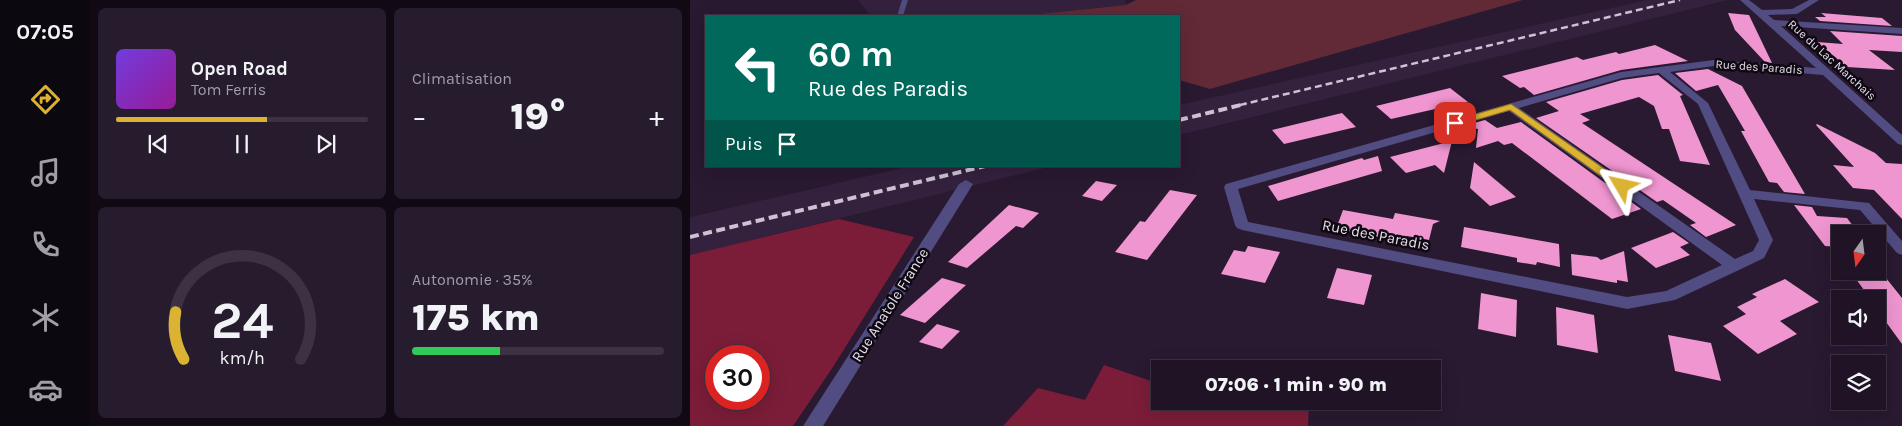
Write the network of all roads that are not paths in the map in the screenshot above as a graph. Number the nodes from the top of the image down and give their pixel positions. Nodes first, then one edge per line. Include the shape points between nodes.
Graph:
1 (905, 0) edge
2 (1744, 0) edge
3 (1815, 0) edge
4 (1761, 13) junction
5 (900, 15) edge
6 (1772, 23) junction
7 (1902, 31) edge
8 (1662, 70) junction
9 (1826, 72) junction
10 (1511, 107) junction
11 (1902, 141) edge
12 (966, 184) dead end
13 (1745, 194) junction
14 (1902, 250) edge
15 (1734, 266) junction
16 (813, 426) edge

1 - 5 lane
2 - 4 street, Rue du Lac Marchais
3 - 4 street via 1794,12
4 - 6 street, Rue du Lac Marchais
6 - 7 street
6 - 9 street, Rue du Lac Marchais
8 - 9 street, Rue des Paradis via 1714,63
8 - 10 street, Rue des Paradis via 1621,75
8 - 13 street, Rue des Paradis via 1703,103
9 - 11 street, Rue du Lac Marchais
10 - 15 street
10 - 15 street, Rue des Paradis via 1231,188 1242,225 1627,302 1669,296
12 - 16 street, Rue Anatole France
13 - 14 street via 1864,206
13 - 15 street, Rue des Paradis via 1766,240 1759,254

